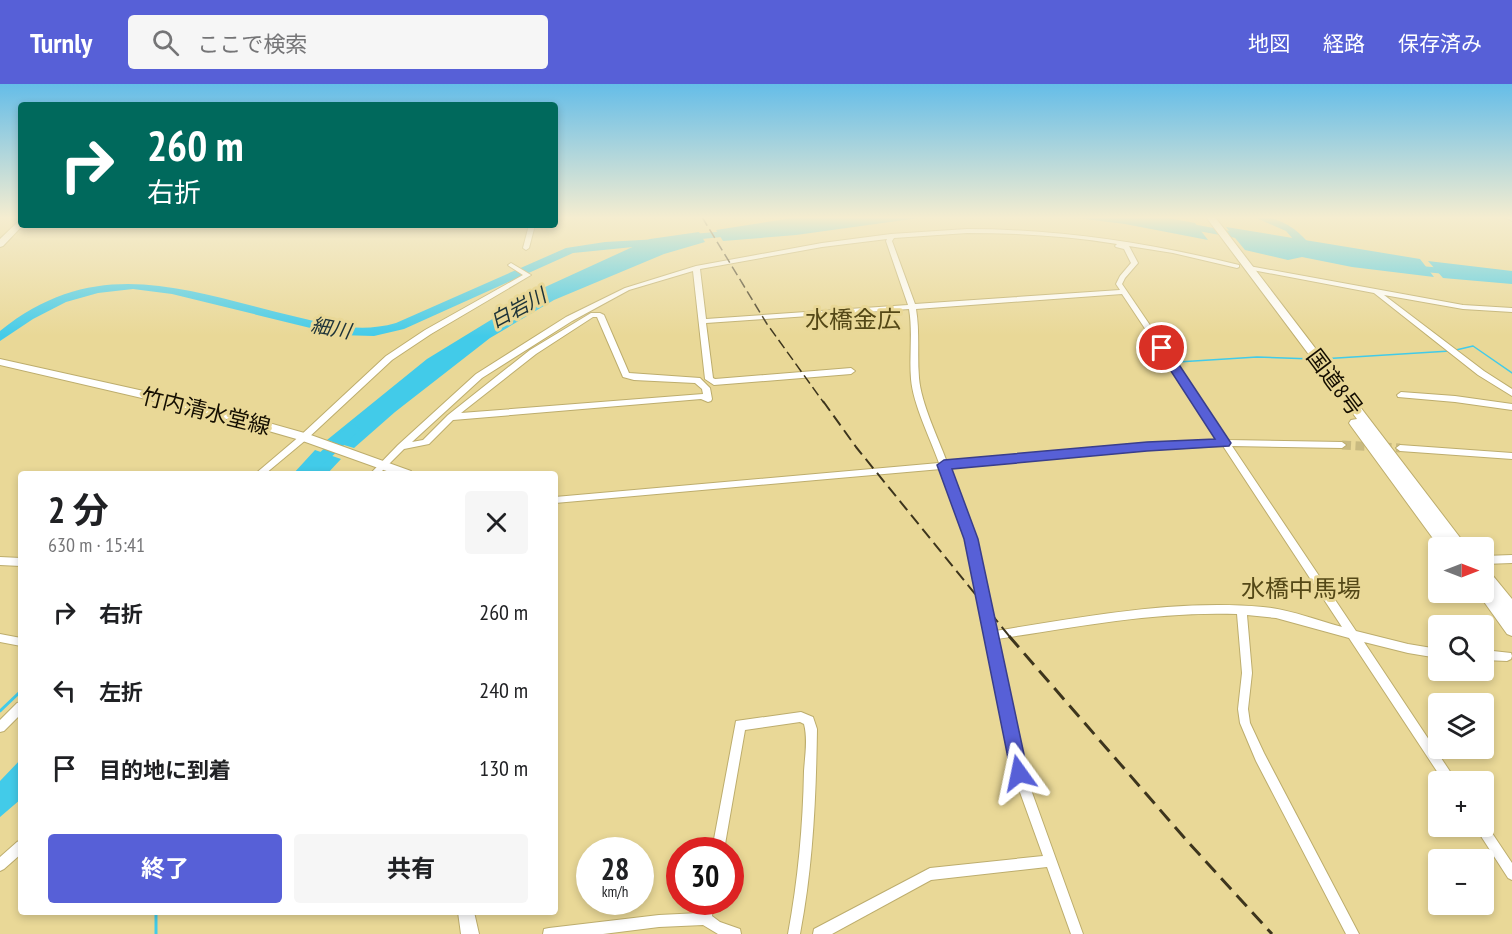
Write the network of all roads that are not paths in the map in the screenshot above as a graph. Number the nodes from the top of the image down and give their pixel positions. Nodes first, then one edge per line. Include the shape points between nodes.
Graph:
1 (756, 257) edge
2 (896, 257) edge
3 (1131, 257) edge
4 (1201, 257) edge
5 (1235, 257) edge
6 (1236, 257) edge
7 (512, 265) dead end
8 (1242, 265) junction
9 (696, 268) junction
10 (1376, 291) junction
11 (1124, 292) junction
12 (912, 306) junction
13 (1512, 310) edge
14 (703, 321) junction
15 (0, 362) edge
16 (851, 371) dead end
17 (1512, 393) edge
18 (1401, 395) dead end
19 (1512, 407) edge
20 (451, 417) junction
21 (304, 437) junction
22 (1225, 443) junction
23 (1342, 445) tunnel mouth
24 (400, 447) junction
25 (1400, 448) tunnel mouth
26 (1512, 456) edge
27 (383, 464) junction
28 (944, 465) junction
29 (263, 471) edge
30 (377, 471) edge
31 (400, 471) edge
32 (558, 500) edge
33 (1440, 537) edge
34 (1452, 537) edge
35 (1512, 558) edge
36 (1494, 559) edge
37 (0, 561) edge
38 (18, 562) edge
39 (1494, 588) edge
40 (1492, 603) edge
41 (1512, 610) edge
42 (1242, 611) junction
43 (1512, 629) edge
44 (1353, 634) junction
45 (991, 636) junction
46 (0, 638) edge
47 (18, 641) edge
48 (1428, 652) edge
49 (1494, 655) edge
50 (1507, 656) dead end
51 (18, 710) edge
52 (0, 727) edge
53 (1443, 771) edge
54 (720, 837) edge
55 (1488, 837) edge
56 (18, 849) edge
57 (1050, 861) junction
58 (0, 865) edge
59 (1512, 873) edge
60 (467, 915) edge
61 (706, 915) edge
62 (705, 919) junction
63 (569, 933) edge
64 (470, 934) edge
65 (549, 934) edge
66 (735, 934) edge
67 (794, 934) edge
68 (819, 934) edge
69 (1077, 934) edge
70 (1353, 934) edge

1 - 9 street
2 - 12 street
3 - 11 street via 1135,263 1119,281
4 - 8 street
5 - 8 highway, 国道8号
6 - 8 highway, 国道8号
7 - 21 street via 528,275 436,327 389,359
8 - 10 street
8 - 33 highway, 国道8号
8 - 34 highway, 国道8号
9 - 14 street
9 - 24 street via 627,289 569,319 479,376
10 - 13 street via 1463,307
10 - 17 street
11 - 12 street
11 - 22 street
12 - 14 street
12 - 28 street via 915,380
14 - 16 street via 709,379 714,382
15 - 21 main road, 竹内清水堂線 via 202,408
18 - 19 street
20 - 20 street via 702,396 708,399 706,388 697,380 626,375 600,315 591,315 533,351
20 - 24 street via 426,442
21 - 27 main road, 竹内清水堂線
21 - 29 street
22 - 23 street
22 - 28 street
22 - 44 street
24 - 27 street
25 - 26 street
27 - 30 street
27 - 31 main road, 竹内清水堂線
28 - 32 street
28 - 45 street via 971,539
35 - 36 street
37 - 38 street
39 - 41 highway
40 - 43 highway
42 - 44 street via 1293,617
42 - 45 street via 1156,613
42 - 70 street via 1247,673 1245,723
44 - 48 street
44 - 53 street
45 - 57 street via 1019,773
46 - 47 street
49 - 50 street
51 - 52 street
54 - 67 street via 740,725 801,717 809,722 810,799
55 - 59 street
56 - 58 street
57 - 68 street via 930,874
57 - 69 street
60 - 64 main road
61 - 62 street
62 - 63 street
62 - 66 street
63 - 65 street

